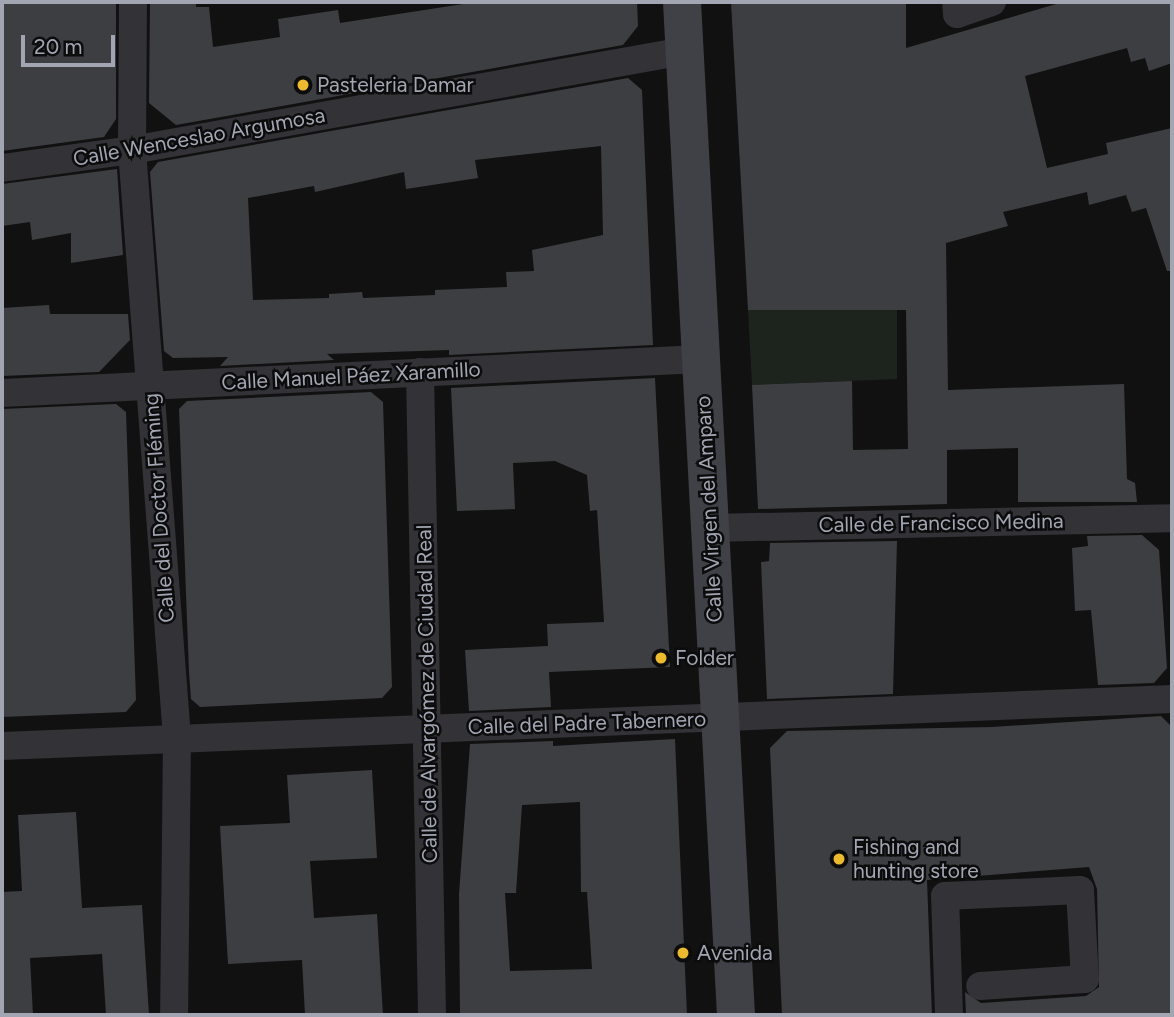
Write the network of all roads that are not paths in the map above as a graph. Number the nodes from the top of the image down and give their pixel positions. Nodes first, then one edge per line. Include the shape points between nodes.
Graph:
1 (133, 2) edge
2 (682, 2) edge
3 (956, 2) edge
4 (992, 2) edge
5 (684, 51) junction
6 (131, 150) junction
7 (2, 168) edge
8 (701, 359) junction
9 (420, 372) junction
10 (150, 386) junction
11 (2, 393) edge
12 (1172, 518) edge
13 (710, 528) junction
14 (1172, 699) edge
15 (722, 718) junction
16 (428, 727) junction
17 (177, 738) junction
18 (2, 746) edge
19 (980, 986) dead end
20 (174, 1015) edge
21 (432, 1015) edge
22 (736, 1015) edge
23 (949, 1015) edge

1 - 6 street, Calle del Doctor Fléming
2 - 5 street, Calle Virgen del Amparo
3 - 4 street via 957,14
5 - 6 street, Calle Wenceslao Argumosa
5 - 8 street, Calle Virgen del Amparo
6 - 7 street, Calle Wenceslao Argumosa
6 - 10 street, Calle del Doctor Fléming
8 - 9 street, Calle Manuel Páez Xaramillo
8 - 13 street, Calle Virgen del Amparo
9 - 10 street, Calle Manuel Páez Xaramillo
9 - 16 street, Calle de Alvargómez de Ciudad Real
10 - 11 street, Calle Manuel Páez Xaramillo
10 - 17 street, Calle del Doctor Fléming
12 - 13 street, Calle de Francisco Medina
13 - 15 street, Calle Virgen del Amparo
14 - 15 street, Calle del Padre Tabernero
15 - 16 street, Calle del Padre Tabernero via 515,728
15 - 22 street, Calle Virgen del Amparo
16 - 17 street, Calle del Padre Tabernero
16 - 21 street, Calle de Alvargómez de Ciudad Real
17 - 18 street, Calle del Padre Tabernero
17 - 20 street, Calle del Doctor Fléming
19 - 23 street via 1084,979 1080,890 945,896

